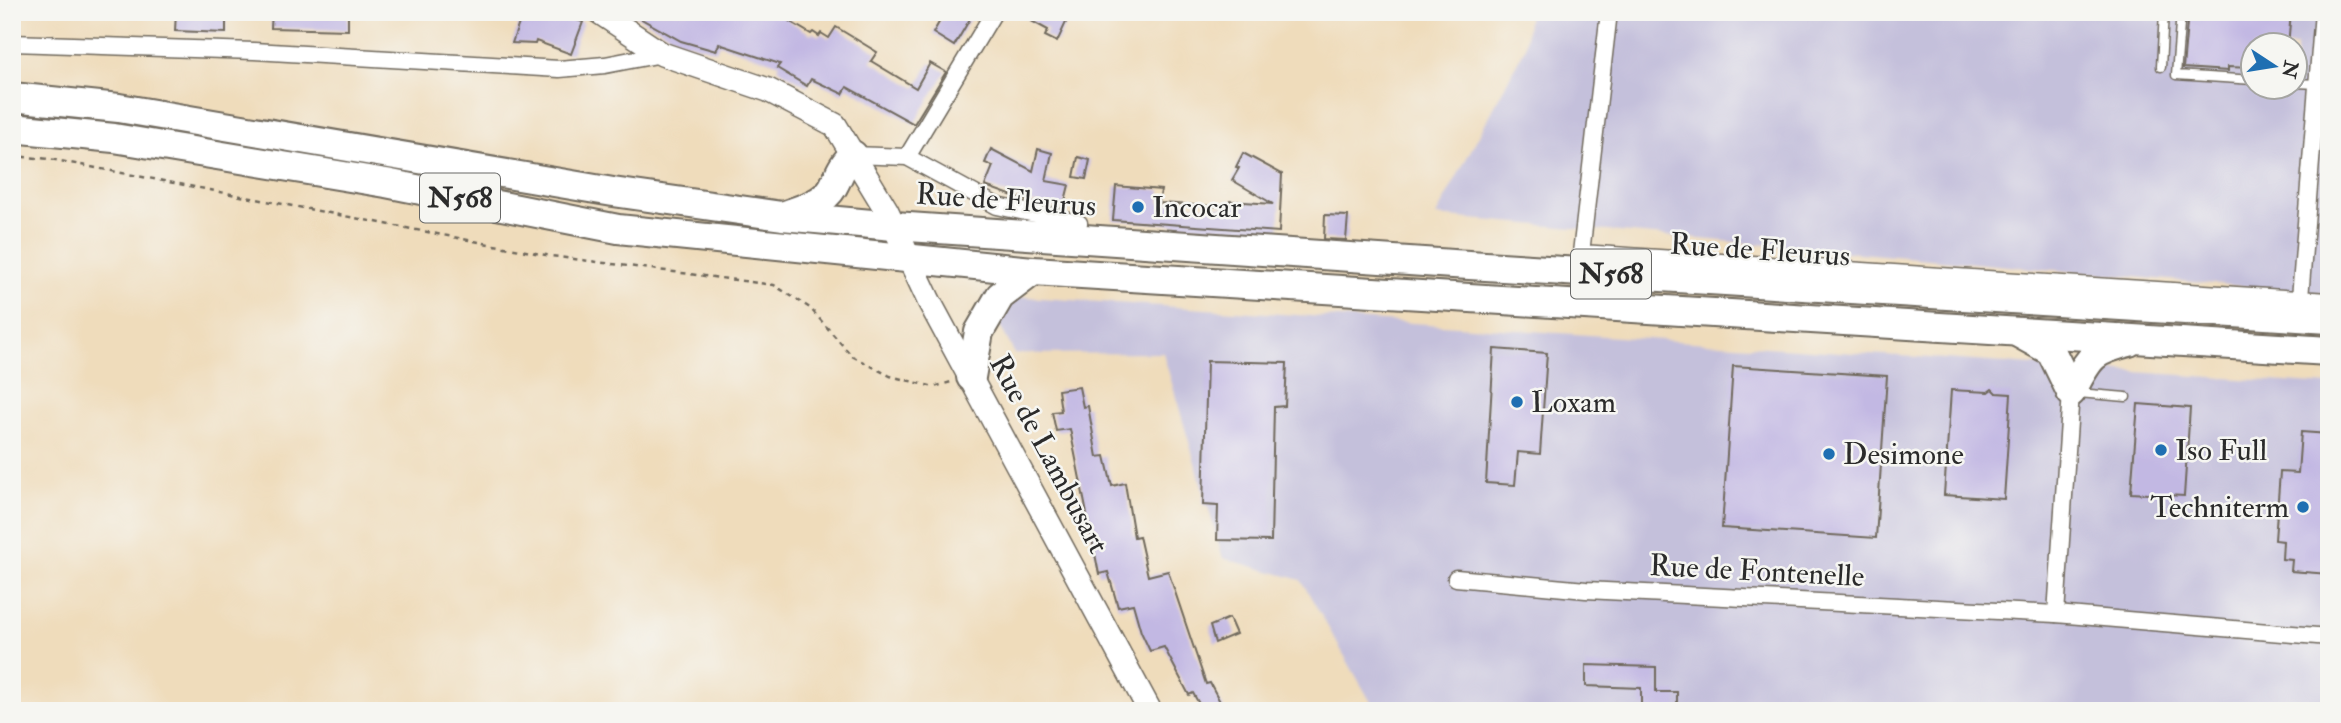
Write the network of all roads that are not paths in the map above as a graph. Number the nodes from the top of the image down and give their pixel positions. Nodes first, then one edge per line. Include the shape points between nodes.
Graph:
1 (599, 12) edge
2 (995, 12) edge
3 (1609, 12) edge
4 (2164, 12) edge
5 (2180, 12) edge
6 (2323, 12) edge
7 (12, 44) edge
8 (662, 54) junction
9 (2161, 67) dead end
10 (2240, 79) edge
11 (2310, 84) edge
12 (2317, 84) junction
13 (12, 97) edge
14 (12, 128) edge
15 (853, 155) junction
16 (907, 156) junction
17 (782, 216) junction
18 (1079, 223) dead end
19 (894, 226) junction
20 (1581, 253) junction
21 (909, 259) junction
22 (1453, 264) junction
23 (1033, 271) junction
24 (2300, 298) junction
25 (2329, 301) edge
26 (2329, 319) edge
27 (2011, 330) junction
28 (2139, 339) junction
29 (2329, 351) edge
30 (971, 376) junction
31 (2071, 392) junction
32 (2126, 397) dead end
33 (1456, 578) dead end
34 (2056, 614) junction
35 (2329, 636) edge
36 (1150, 711) edge

1 - 8 main road, Rue de Lambusart
2 - 16 street
3 - 20 street
4 - 9 lane
5 - 10 lane via 2176,75
6 - 12 street
7 - 8 street via 254,51 559,69
8 - 15 main road, Rue de Lambusart via 768,90 835,125
11 - 12 lane
12 - 24 street
13 - 17 highway, N568 via 119,108 612,192
14 - 21 highway, N568 via 114,138 278,165 618,229
15 - 16 street, Rue de Fleurus
15 - 17 highway via 840,167 827,195
15 - 19 main road, Rue de Lambusart
16 - 18 street, Rue de Fleurus via 997,205
17 - 19 highway, N568
19 - 21 main road, Rue de Lambusart
19 - 22 highway, Rue de Fleurus / N568
20 - 22 highway via 1524,249 1478,253
20 - 24 street
21 - 23 highway, N568
21 - 30 main road, Rue de Lambusart
22 - 26 highway, Rue de Fleurus / N568
23 - 27 highway, N568
23 - 30 highway via 1000,296 984,323
24 - 25 street
27 - 28 highway, N568
27 - 31 highway via 2051,351
28 - 29 highway, N568
28 - 31 highway via 2095,354
30 - 36 main road, Rue de Lambusart
31 - 32 lane
31 - 34 street
33 - 34 street, Rue de Fontenelle via 1586,590
34 - 35 street, Rue de Fontenelle

